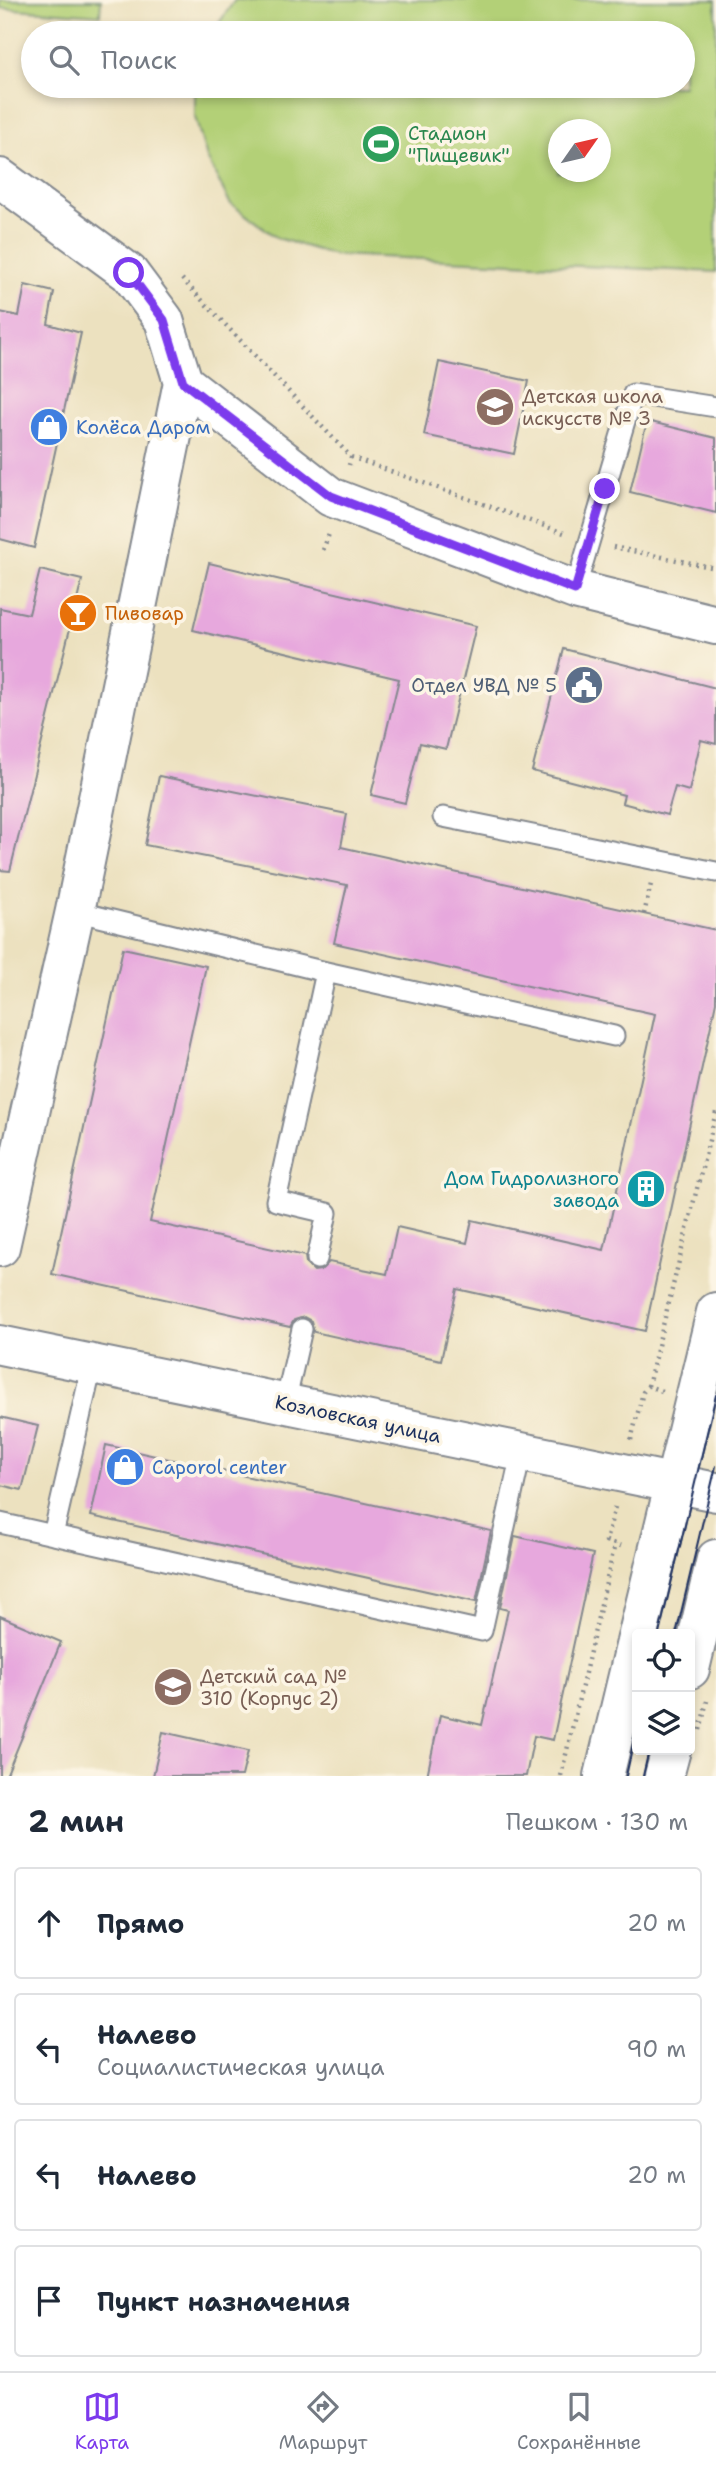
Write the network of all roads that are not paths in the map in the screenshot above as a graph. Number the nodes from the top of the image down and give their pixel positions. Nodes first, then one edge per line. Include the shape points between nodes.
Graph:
1 (0, 178) edge
2 (183, 382) junction
3 (716, 407) edge
4 (575, 590) junction
5 (716, 625) edge
6 (443, 817) dead end
7 (716, 872) edge
8 (75, 911) junction
9 (326, 972) junction
10 (614, 1036) dead end
11 (0, 1247) edge
12 (317, 1259) dead end
13 (716, 1312) edge
14 (302, 1329) dead end
15 (0, 1345) edge
16 (92, 1366) junction
17 (285, 1404) junction
18 (521, 1454) junction
19 (674, 1483) junction
20 (716, 1492) edge
21 (0, 1523) edge
22 (53, 1535) junction
23 (716, 1559) edge
24 (640, 1629) edge
25 (632, 1661) edge
26 (698, 1684) edge
27 (677, 1755) edge
28 (604, 1776) edge
29 (664, 1776) edge

1 - 2 street via 129,273 164,320
2 - 4 street via 331,496
2 - 8 street
3 - 4 lane via 633,394
4 - 5 street
6 - 7 lane
8 - 9 lane
8 - 11 street
9 - 10 lane
9 - 12 lane via 276,1201 327,1213
13 - 19 street
14 - 17 lane
15 - 16 street, Козловская улица
16 - 17 street, Козловская улица
16 - 22 lane
17 - 18 street, Козловская улица
18 - 19 street, Козловская улица
18 - 22 lane via 482,1631
19 - 20 street, Козловская улица
19 - 24 street
21 - 22 lane
23 - 26 street
25 - 28 street
27 - 29 street

